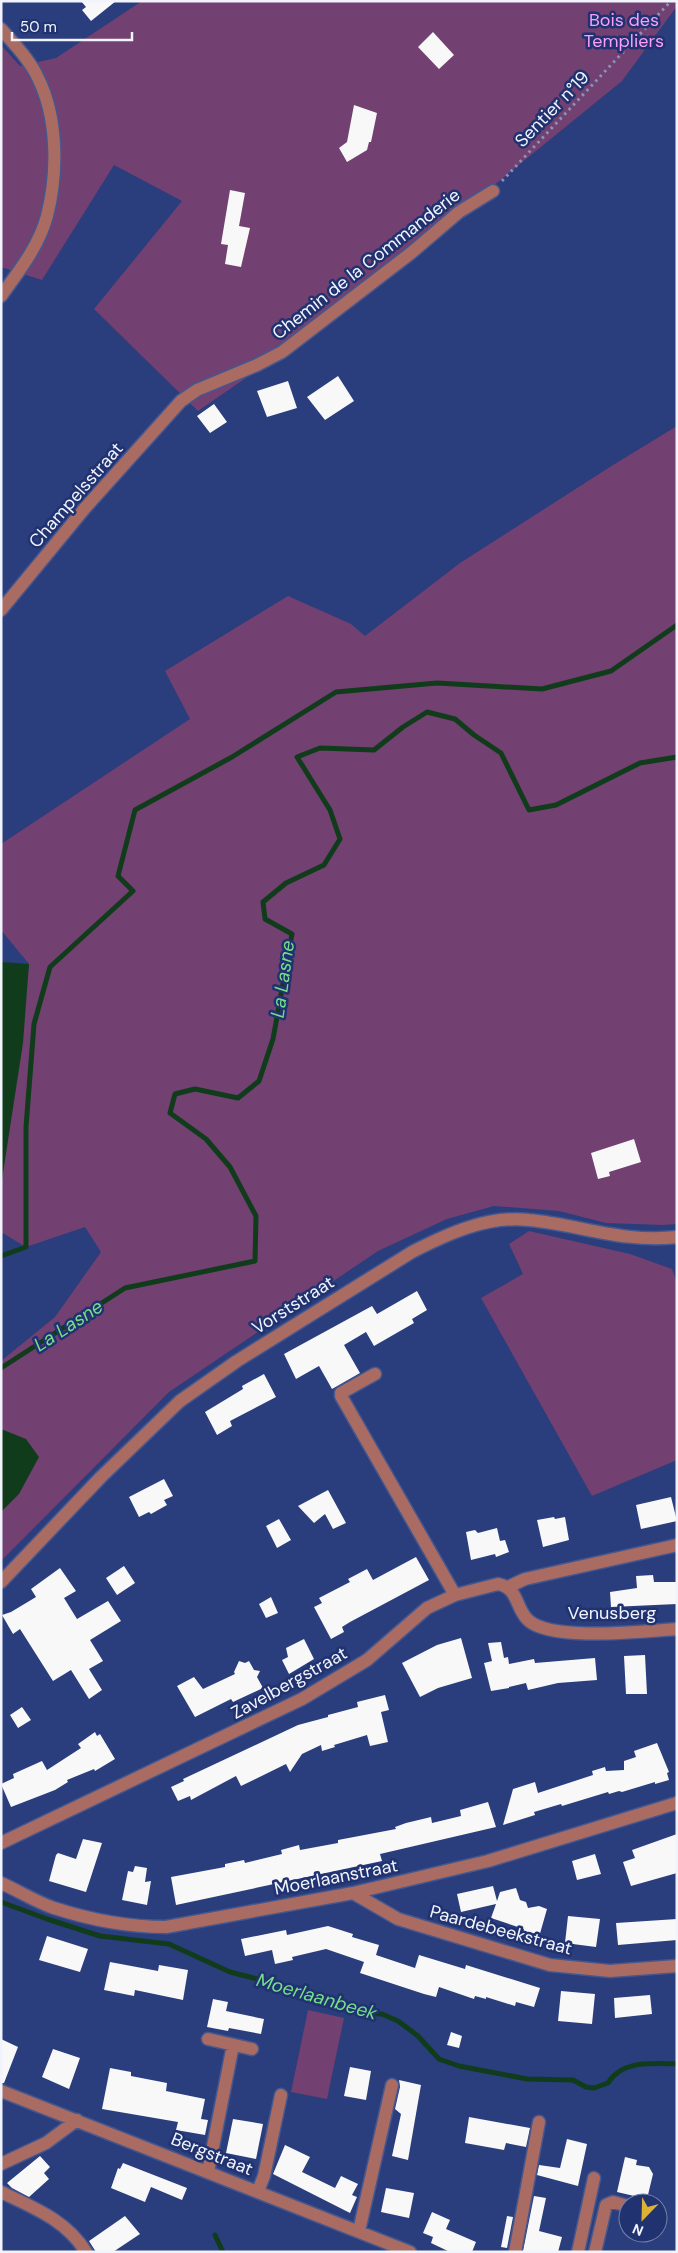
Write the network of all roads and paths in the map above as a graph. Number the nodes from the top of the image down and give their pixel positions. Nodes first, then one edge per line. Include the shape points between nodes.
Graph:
1 (672, 1) edge
2 (1, 29) edge
3 (493, 191) joint
4 (1, 296) edge
5 (179, 404) joint
6 (1, 610) edge
7 (677, 1237) edge
8 (375, 1374) dead end
9 (677, 1545) edge
10 (1, 1582) edge
11 (508, 1587) junction
12 (455, 1595) junction
13 (677, 1629) edge
14 (677, 1803) edge
15 (1, 1843) edge
16 (1, 1883) edge
17 (353, 1893) junction
18 (677, 1966) edge
19 (208, 2039) dead end
20 (233, 2045) junction
21 (252, 2049) dead end
22 (392, 2085) dead end
23 (1, 2091) edge
24 (281, 2095) dead end
25 (77, 2120) junction
26 (539, 2122) dead end
27 (1, 2164) edge
28 (208, 2172) junction
29 (594, 2178) dead end
30 (258, 2191) junction
31 (1, 2192) edge
32 (618, 2203) edge
33 (360, 2231) junction
34 (86, 2252) edge
35 (410, 2252) edge
36 (515, 2252) edge
37 (578, 2252) edge
38 (595, 2252) edge

1 - 3 path, Sentier n°19
2 - 4 street via 38,77 52,122 53,143 52,183 46,217 28,258
3 - 5 street, Chemin de la Commanderie via 459,212 411,254 282,352 197,390
5 - 6 street, Champelsstraat via 84,508
7 - 10 street, Vorststraat via 625,1238 528,1219 467,1228 412,1252 237,1361 180,1401
8 - 12 street via 341,1392 341,1396
9 - 11 street, Zavelbergstraat via 525,1580
11 - 12 street, Zavelbergstraat via 498,1584
11 - 13 street, Venusberg via 528,1621 542,1628 596,1634
12 - 15 street, Zavelbergstraat via 427,1608 367,1660 302,1699
14 - 17 street, Moerlaanstraat via 488,1861
16 - 17 street, Moerlaanstraat via 53,1908 140,1927 166,1927
17 - 18 street, Paardebeekstraat via 398,1919 550,1964 610,1972
19 - 20 street
20 - 21 street
20 - 28 street
22 - 33 street
23 - 25 street, Bergstraat
24 - 30 street
25 - 27 street via 46,2143
25 - 28 street, Bergstraat
26 - 36 street
28 - 30 street, Bergstraat
29 - 37 street
30 - 33 street, Bergstraat
31 - 34 street via 49,2215 77,2237
32 - 38 street via 606,2206
33 - 35 street, Bergstraat

